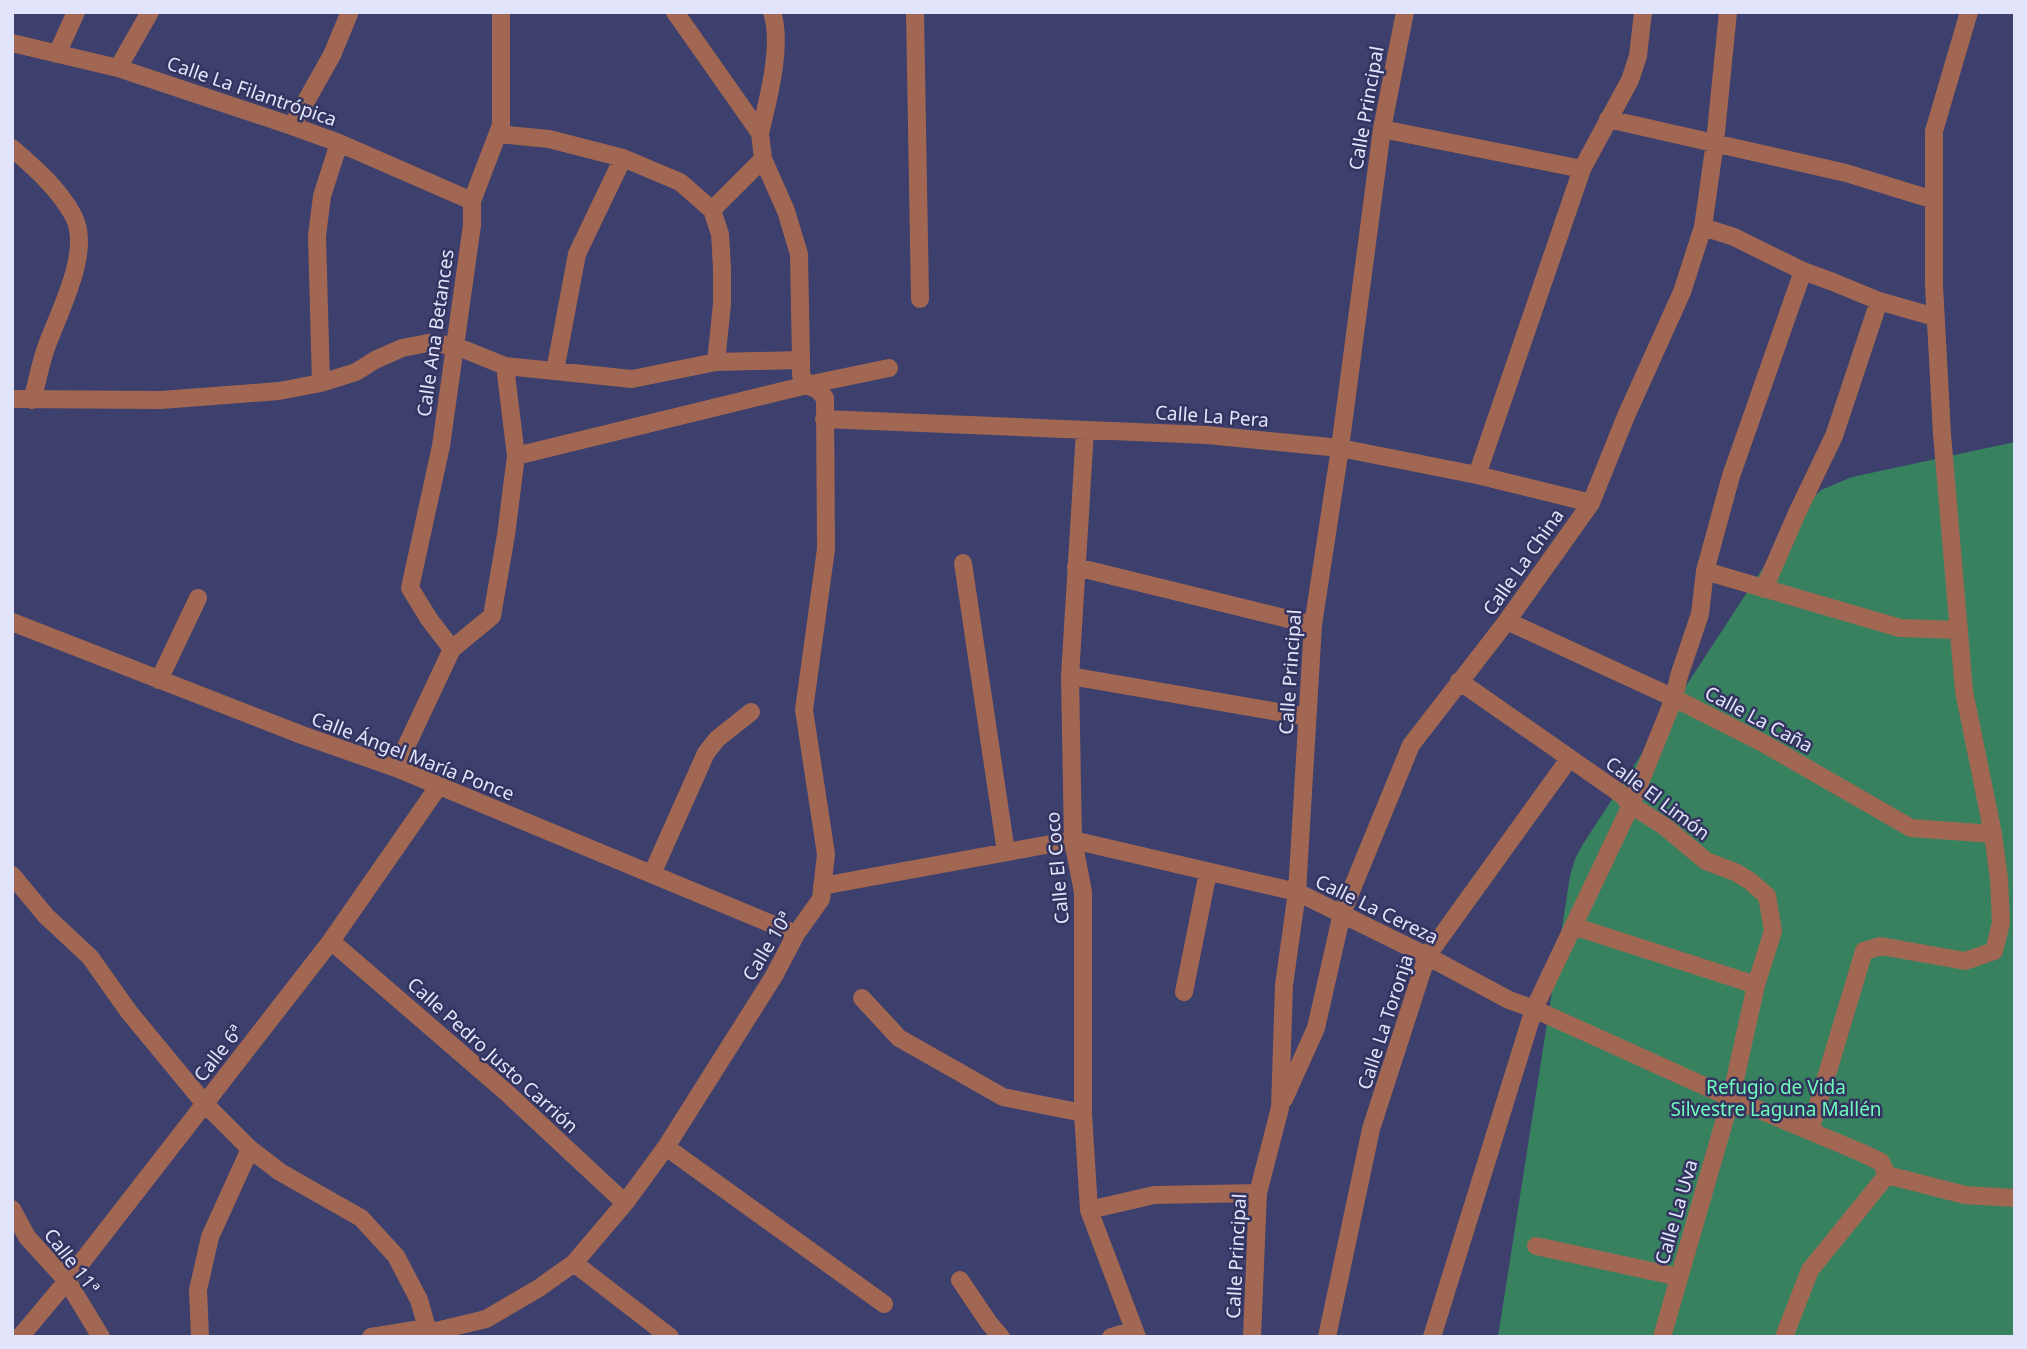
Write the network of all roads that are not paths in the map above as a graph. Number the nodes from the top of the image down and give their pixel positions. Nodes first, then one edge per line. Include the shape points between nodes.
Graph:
1 (76, 12) edge
2 (150, 12) edge
3 (501, 12) edge
4 (675, 12) edge
5 (772, 12) edge
6 (915, 12) edge
7 (1405, 12) edge
8 (1643, 12) edge
9 (1728, 12) edge
10 (1969, 12) edge
11 (349, 14) dead end
12 (18, 44) edge
13 (57, 54) junction
14 (12, 62) edge
15 (118, 68) junction
16 (1608, 118) junction
17 (292, 125) junction
18 (1382, 129) junction
19 (498, 134) junction
20 (760, 134) junction
21 (1715, 142) junction
22 (339, 143) junction
23 (12, 148) edge
24 (624, 158) junction
25 (763, 159) junction
26 (1582, 169) junction
27 (1934, 200) junction
28 (472, 201) junction
29 (712, 210) junction
30 (1703, 226) junction
31 (1803, 271) junction
32 (920, 299) dead end
33 (1879, 301) junction
34 (1935, 317) junction
35 (456, 346) junction
36 (801, 360) junction
37 (716, 362) junction
38 (505, 366) junction
39 (889, 368) dead end
40 (555, 370) junction
41 (321, 383) junction
42 (807, 385) junction
43 (12, 399) edge
44 (32, 400) junction
45 (824, 419) junction
46 (1086, 430) junction
47 (1340, 448) junction
48 (516, 456) junction
49 (1477, 475) junction
50 (1591, 503) junction
51 (963, 563) dead end
52 (1076, 567) junction
53 (1705, 570) junction
54 (1764, 589) junction
55 (198, 597) dead end
56 (1507, 621) junction
57 (12, 622) edge
58 (1313, 625) junction
59 (1959, 630) junction
60 (452, 649) junction
61 (1070, 676) junction
62 (159, 680) junction
63 (1459, 681) junction
64 (1674, 698) junction
65 (751, 712) dead end
66 (1307, 718) junction
67 (1569, 759) junction
68 (396, 768) junction
69 (439, 787) junction
70 (1632, 805) junction
71 (1993, 834) junction
72 (1073, 840) junction
73 (1006, 852) junction
74 (1208, 872) junction
75 (652, 874) junction
76 (12, 875) edge
77 (822, 886) junction
78 (1297, 892) junction
79 (1342, 913) junction
80 (1573, 926) junction
81 (796, 934) junction
82 (331, 941) junction
83 (1427, 956) junction
84 (1756, 985) junction
85 (1184, 992) dead end
86 (862, 998) dead end
87 (1534, 1009) junction
88 (1731, 1098) junction
89 (205, 1104) junction
90 (1280, 1108) junction
91 (1083, 1113) junction
92 (1810, 1131) junction
93 (666, 1147) junction
94 (250, 1149) junction
95 (1884, 1168) junction
96 (1258, 1194) junction
97 (2015, 1198) edge
98 (625, 1203) junction
99 (12, 1209) edge
100 (1089, 1210) junction
101 (1536, 1245) dead end
102 (574, 1262) junction
103 (1679, 1278) junction
104 (960, 1280) dead end
105 (66, 1281) junction
106 (884, 1304) dead end
107 (434, 1332) edge
108 (1135, 1333) edge
109 (1255, 1336) edge
110 (20, 1337) edge
111 (101, 1337) edge
112 (200, 1337) edge
113 (371, 1337) edge
114 (670, 1337) edge
115 (1001, 1337) edge
116 (1111, 1337) edge
117 (1327, 1337) edge
118 (1432, 1337) edge
119 (1662, 1337) edge
120 (1784, 1337) edge

1 - 13 street
2 - 15 street
3 - 19 street, Calle Ana Betances
4 - 20 street
5 - 20 street via 777,26 775,51
6 - 32 street
7 - 18 street, Calle Principal
8 - 16 street via 1638,56
9 - 21 street, Calle La China
10 - 27 street via 1934,131
11 - 17 street via 332,55
12 - 13 street, Calle La Filantrópica
12 - 14 street
13 - 15 street, Calle La Filantrópica
15 - 17 street, Calle La Filantrópica
16 - 21 street
16 - 26 street
17 - 22 street, Calle La Filantrópica
18 - 26 street
18 - 47 street, Calle Principal
19 - 24 street via 549,139
19 - 28 street, Calle Ana Betances
20 - 25 street
21 - 27 street via 1846,173
21 - 30 street, Calle La China
22 - 28 street, Calle La Filantrópica
22 - 41 street via 322,196 317,236
23 - 44 street via 48,179 75,217 80,247
24 - 29 street via 680,182
24 - 40 street via 577,254
25 - 29 street
25 - 36 street via 799,254
26 - 49 street
27 - 34 street
28 - 35 street, Calle Ana Betances
29 - 37 street via 720,234 722,268
30 - 31 street
30 - 50 street, Calle La China via 1682,292
31 - 33 street
31 - 53 street via 1731,476
33 - 34 street
33 - 54 street via 1835,436
34 - 59 street
35 - 38 street
35 - 41 street via 428,343 402,348 356,372
35 - 60 street, Calle Ana Betances via 441,446 410,589
36 - 37 street
36 - 42 street via 801,375
37 - 40 street via 632,379
38 - 40 street
38 - 48 street
39 - 42 street
41 - 44 street via 279,391 161,400
42 - 45 street, Calle 10ª via 825,398
42 - 48 street
43 - 44 street
45 - 46 street, Calle La Pera
45 - 77 street, Calle 10ª via 826,549 804,710 826,854
46 - 47 street, Calle La Pera via 1207,435
46 - 52 street, Calle El Coco
47 - 49 street, Calle La Pera
47 - 58 street, Calle Principal
48 - 60 street via 492,616
49 - 50 street, Calle La Pera
50 - 56 street, Calle La China
51 - 73 street
52 - 58 street
52 - 61 street, Calle El Coco
53 - 54 street
53 - 64 street via 1700,614
54 - 59 street via 1900,628
55 - 62 street
56 - 63 street, Calle La China
56 - 64 street, Calle La Caña
57 - 62 street, Calle Ángel María Ponce
58 - 66 street, Calle Principal
59 - 71 street via 1964,691
60 - 68 street
61 - 66 street
61 - 72 street, Calle El Coco
62 - 68 street, Calle Ángel María Ponce
63 - 67 street, Calle El Limón
63 - 79 street, Calle La China via 1411,745
64 - 70 street
64 - 71 street, Calle La Caña via 1911,828
65 - 75 street via 706,753
66 - 78 street, Calle Principal
67 - 70 street, Calle El Limón
67 - 83 street, Calle La Toronja
68 - 69 street, Calle Ángel María Ponce
69 - 75 street, Calle Ángel María Ponce
69 - 82 street, Calle 6ª
70 - 80 street
70 - 84 street, Calle El Limón via 1706,861 1735,872 1767,896 1773,931
71 - 92 street via 2001,923 1994,951 1965,961 1881,946 1864,951
72 - 73 street, Calle La Cereza
72 - 74 street, Calle La Cereza
72 - 91 street, Calle El Coco via 1083,892
73 - 77 street, Calle La Cereza
74 - 78 street, Calle La Cereza
74 - 85 street
75 - 81 street, Calle Ángel María Ponce
76 - 89 street via 46,916 90,957 128,1012
77 - 81 street, Calle 10ª via 821,899
78 - 79 street, Calle La Cereza
78 - 90 street, Calle Principal via 1284,985
79 - 83 street, Calle La Cereza
79 - 90 street, Calle La China via 1316,1028
80 - 84 street
80 - 87 street
81 - 93 street, Calle 10ª
82 - 89 street, Calle 6ª
82 - 98 street, Calle Pedro Justo Carrión via 507,1093
83 - 87 street, Calle La Cereza
83 - 117 street, Calle La Toronja via 1371,1129
84 - 88 street, Calle El Limón
86 - 91 street via 899,1038 1003,1097
87 - 88 street, Calle La Cereza
87 - 118 street
88 - 92 street, Calle La Cereza
88 - 103 street, Calle La Uva
89 - 94 street
89 - 105 street, Calle 6ª
90 - 96 street, Calle Principal
91 - 100 street, Calle El Coco
92 - 95 street, Calle La Cereza
93 - 98 street, Calle 10ª
93 - 106 street
94 - 107 street via 280,1172 361,1217 396,1256
94 - 112 street via 209,1237 198,1290
95 - 97 street, Calle La Cereza via 1965,1195
95 - 120 street via 1810,1270
96 - 100 street via 1154,1195
96 - 109 street, Calle Principal
98 - 102 street, Calle 10ª
99 - 105 street, Calle 11ª via 27,1237
100 - 108 street, Calle El Coco
101 - 103 street
102 - 107 street, Calle 10ª via 539,1289 486,1319
102 - 114 street
103 - 119 street, Calle La Uva
104 - 115 street
105 - 110 street, Calle 6ª
105 - 111 street, Calle 11ª
107 - 113 street, Calle 10ª
108 - 116 street

